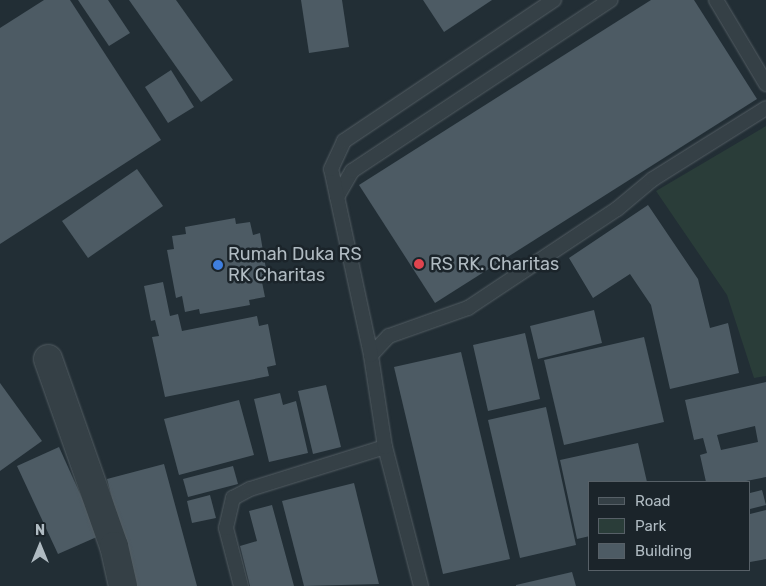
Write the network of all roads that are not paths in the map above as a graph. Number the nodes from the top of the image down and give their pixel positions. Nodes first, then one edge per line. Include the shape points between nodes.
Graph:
1 (554, 0) edge
2 (610, 0) edge
3 (716, 0) edge
4 (766, 84) edge
5 (766, 108) edge
6 (337, 197) junction
7 (371, 355) junction
8 (48, 359) dead end
9 (385, 447) junction
10 (123, 586) edge
11 (241, 586) edge
12 (421, 586) edge

1 - 6 lane via 344,141 331,169
2 - 6 lane via 352,171
3 - 4 lane
5 - 7 lane via 653,179 617,209 468,308 390,336
6 - 7 lane
7 - 9 lane
8 - 10 street via 114,546
9 - 11 lane via 250,489 233,498 226,528
9 - 12 lane

